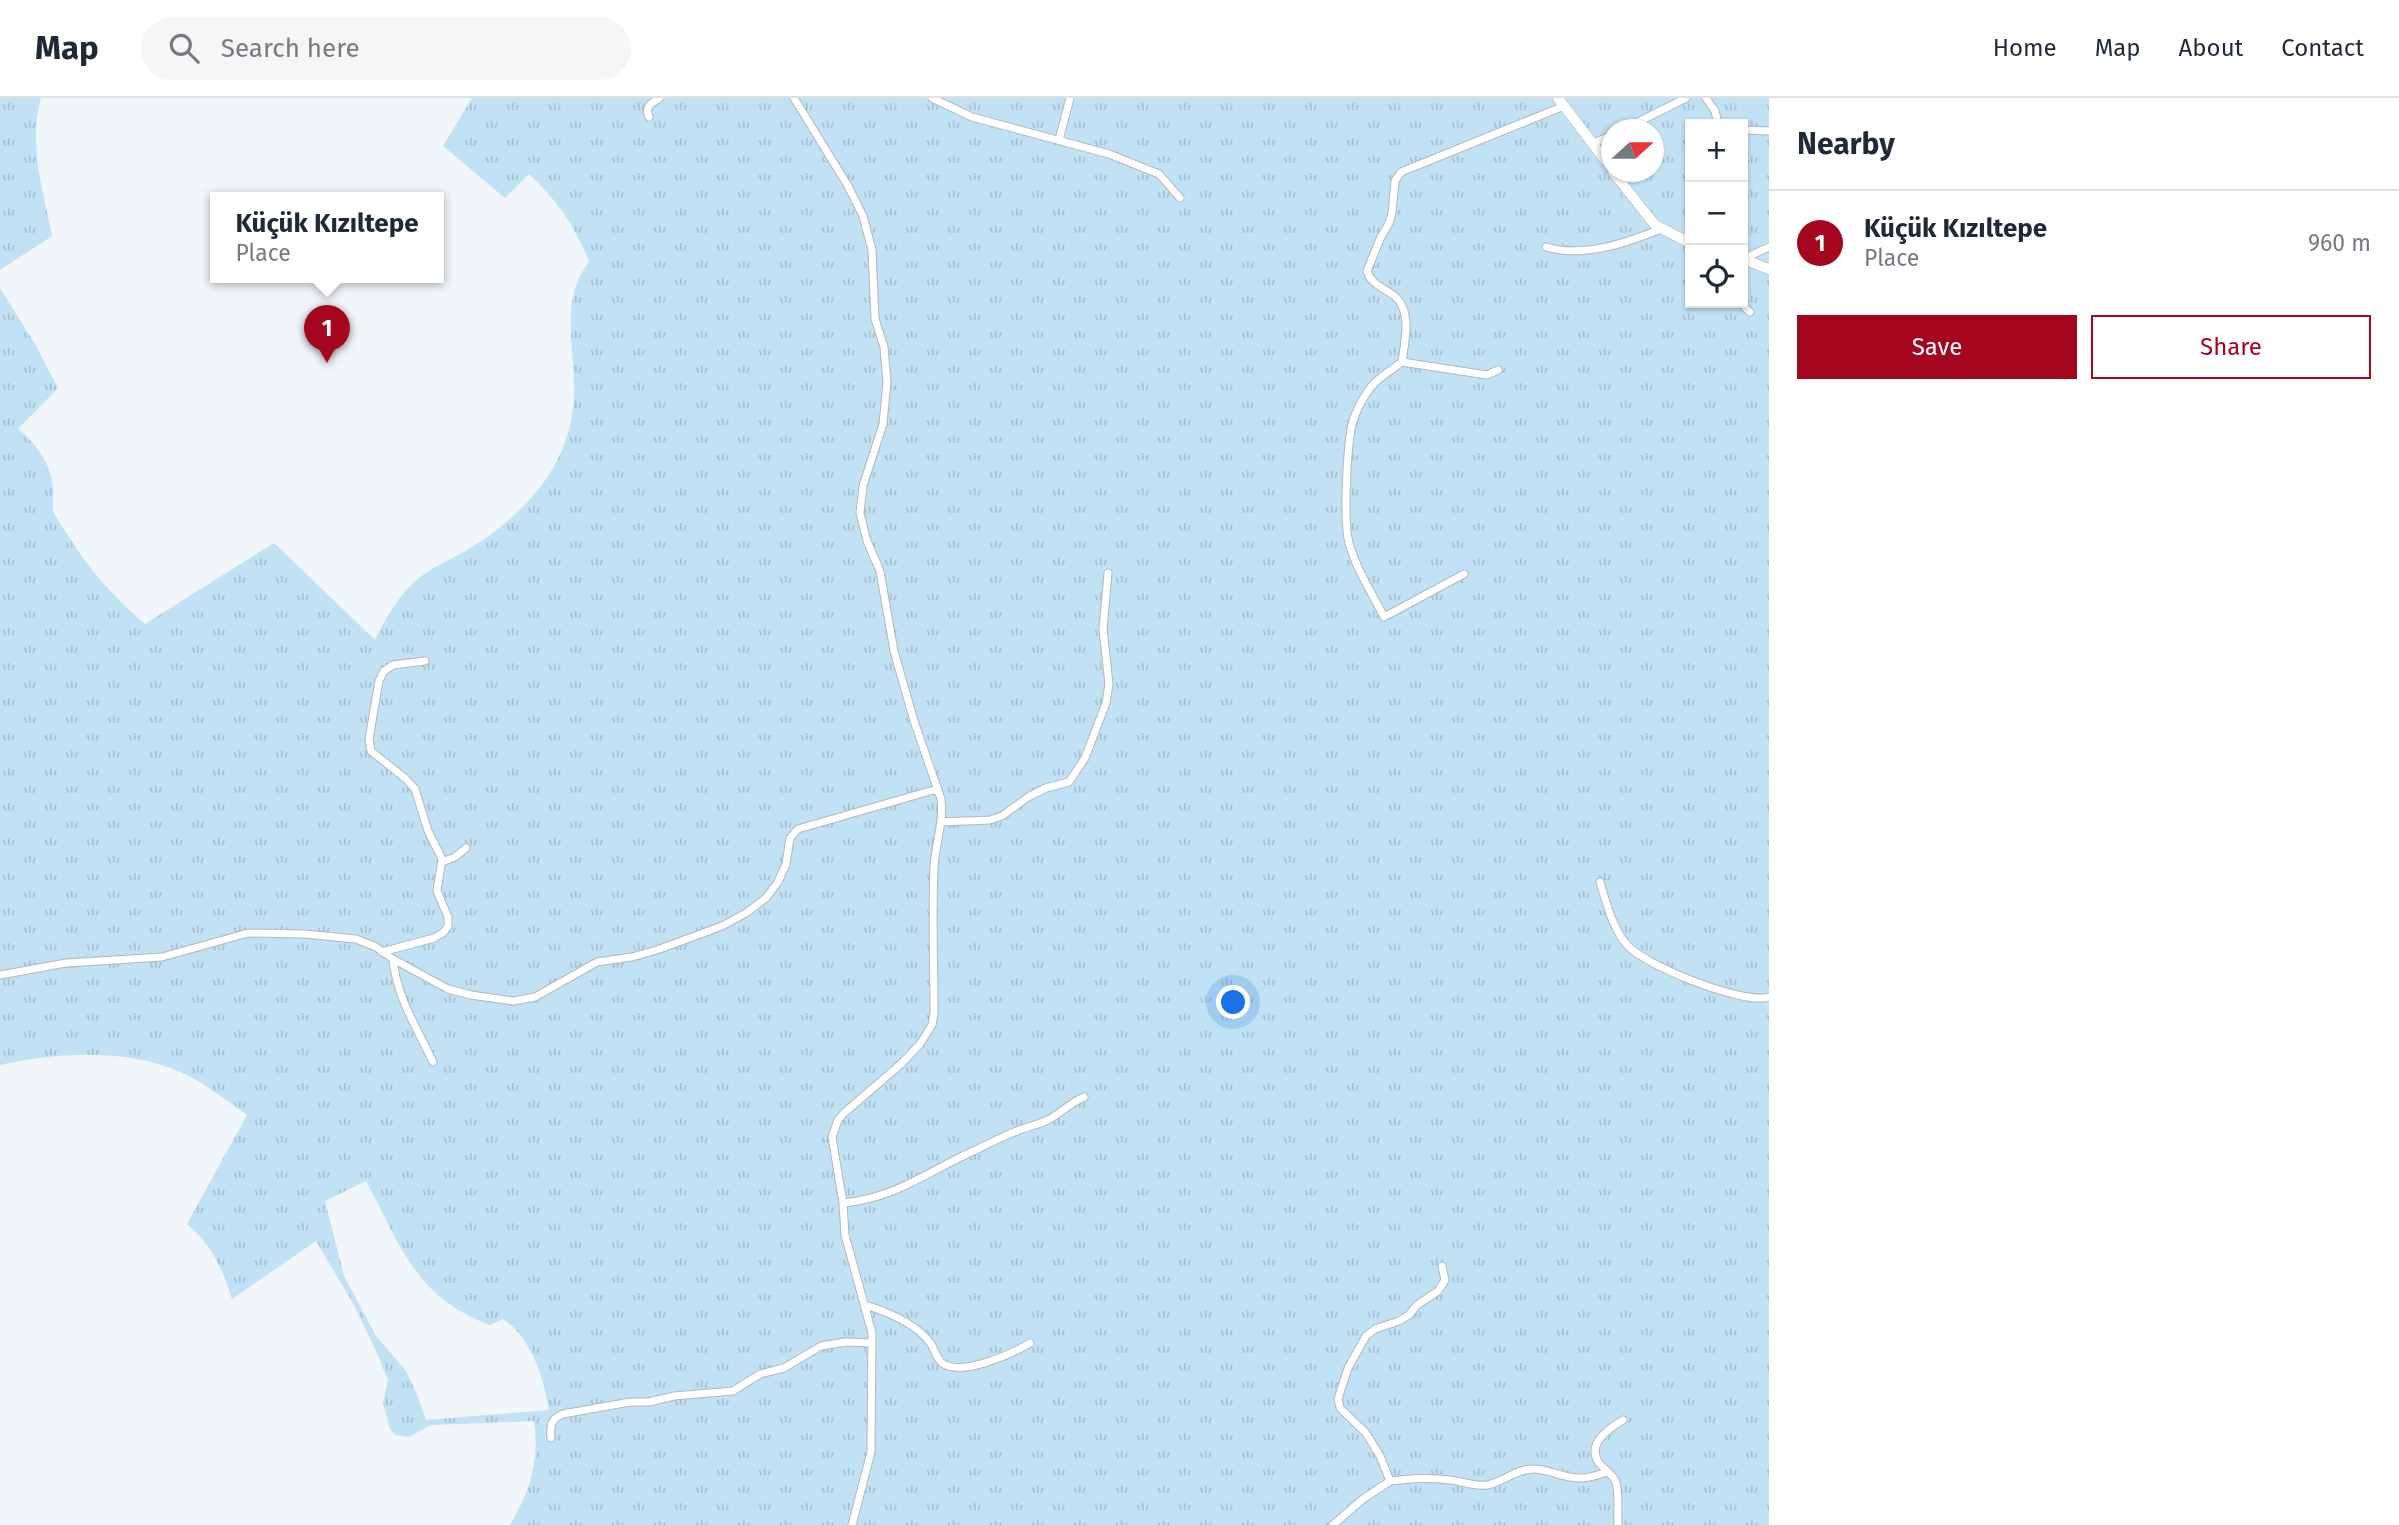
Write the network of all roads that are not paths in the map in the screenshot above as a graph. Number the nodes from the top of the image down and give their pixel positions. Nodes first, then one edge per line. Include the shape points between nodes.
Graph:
1 (660, 98) edge
2 (794, 98) edge
3 (932, 98) edge
4 (1070, 98) edge
5 (1686, 98) edge
6 (1706, 98) edge
7 (1561, 102) edge
8 (649, 117) dead end
9 (1644, 119) edge
10 (1717, 119) edge
11 (1748, 130) edge
12 (1769, 131) edge
13 (1601, 140) edge
14 (1059, 141) junction
15 (1592, 144) junction
16 (1601, 155) edge
17 (1622, 182) edge
18 (1180, 198) dead end
19 (1661, 229) junction
20 (1685, 241) edge
21 (1546, 247) dead end
22 (1769, 247) edge
23 (1748, 257) edge
24 (1748, 261) edge
25 (1769, 269) edge
26 (1745, 308) edge
27 (1750, 313) dead end
28 (1402, 362) junction
29 (1498, 370) dead end
30 (1108, 573) dead end
31 (1464, 574) dead end
32 (425, 661) dead end
33 (937, 789) junction
34 (941, 822) junction
35 (466, 848) dead end
36 (442, 862) junction
37 (1600, 882) dead end
38 (382, 952) junction
39 (393, 959) junction
40 (0, 975) edge
41 (1769, 997) edge
42 (433, 1062) dead end
43 (1084, 1097) dead end
44 (843, 1203) junction
45 (1442, 1266) dead end
46 (865, 1306) junction
47 (872, 1343) junction
48 (1030, 1343) dead end
49 (1622, 1420) dead end
50 (551, 1438) dead end
51 (1607, 1472) junction
52 (1390, 1481) junction
53 (852, 1525) edge
54 (1333, 1525) edge
55 (1618, 1525) edge

1 - 8 street via 649,105
2 - 33 street via 858,206 872,250 874,320 884,347 887,382 883,424 863,486 860,513 880,571 894,651
3 - 14 street via 972,117
4 - 14 street
5 - 9 street
6 - 10 street
7 - 15 street
7 - 28 street via 1529,122 1461,146 1397,176 1392,213 1367,271 1405,312
11 - 12 street
13 - 15 street
14 - 18 street via 1159,174
15 - 16 street
17 - 19 street
19 - 20 street
19 - 21 street via 1577,252
22 - 23 street
24 - 25 street
26 - 27 street
28 - 29 street via 1486,375
28 - 31 street via 1372,386 1354,419 1347,507 1350,546 1384,617
30 - 34 street via 1103,629 1109,684 1106,703 1085,758 1069,782 1046,788 990,820
32 - 36 street via 384,671 369,739 379,759 415,789
33 - 34 street
33 - 39 street via 798,829 790,838 778,882 746,913 657,950 588,966 535,997 513,1001 448,989
34 - 44 street via 934,867 932,1025 901,1064 844,1113 834,1128
35 - 36 street
36 - 38 street via 437,891 447,917 446,929 434,938
37 - 41 street via 1612,917 1634,951 1704,986 1752,999
38 - 39 street
38 - 40 street via 345,937 248,933 162,957 66,963
39 - 42 street via 400,992
43 - 44 street via 1038,1125 977,1149 904,1187
44 - 46 street via 845,1235
45 - 52 street via 1445,1280 1438,1291 1398,1321 1366,1336 1338,1399 1340,1408 1366,1433
46 - 47 street
46 - 48 street via 901,1320 921,1334 939,1360 952,1367 977,1365
47 - 50 street via 821,1346 733,1391 563,1414 551,1423
47 - 53 street via 870,1452
49 - 51 street via 1601,1436 1595,1450
51 - 52 street via 1589,1478 1532,1469 1475,1486 1420,1478
51 - 55 street via 1616,1485
52 - 54 street

